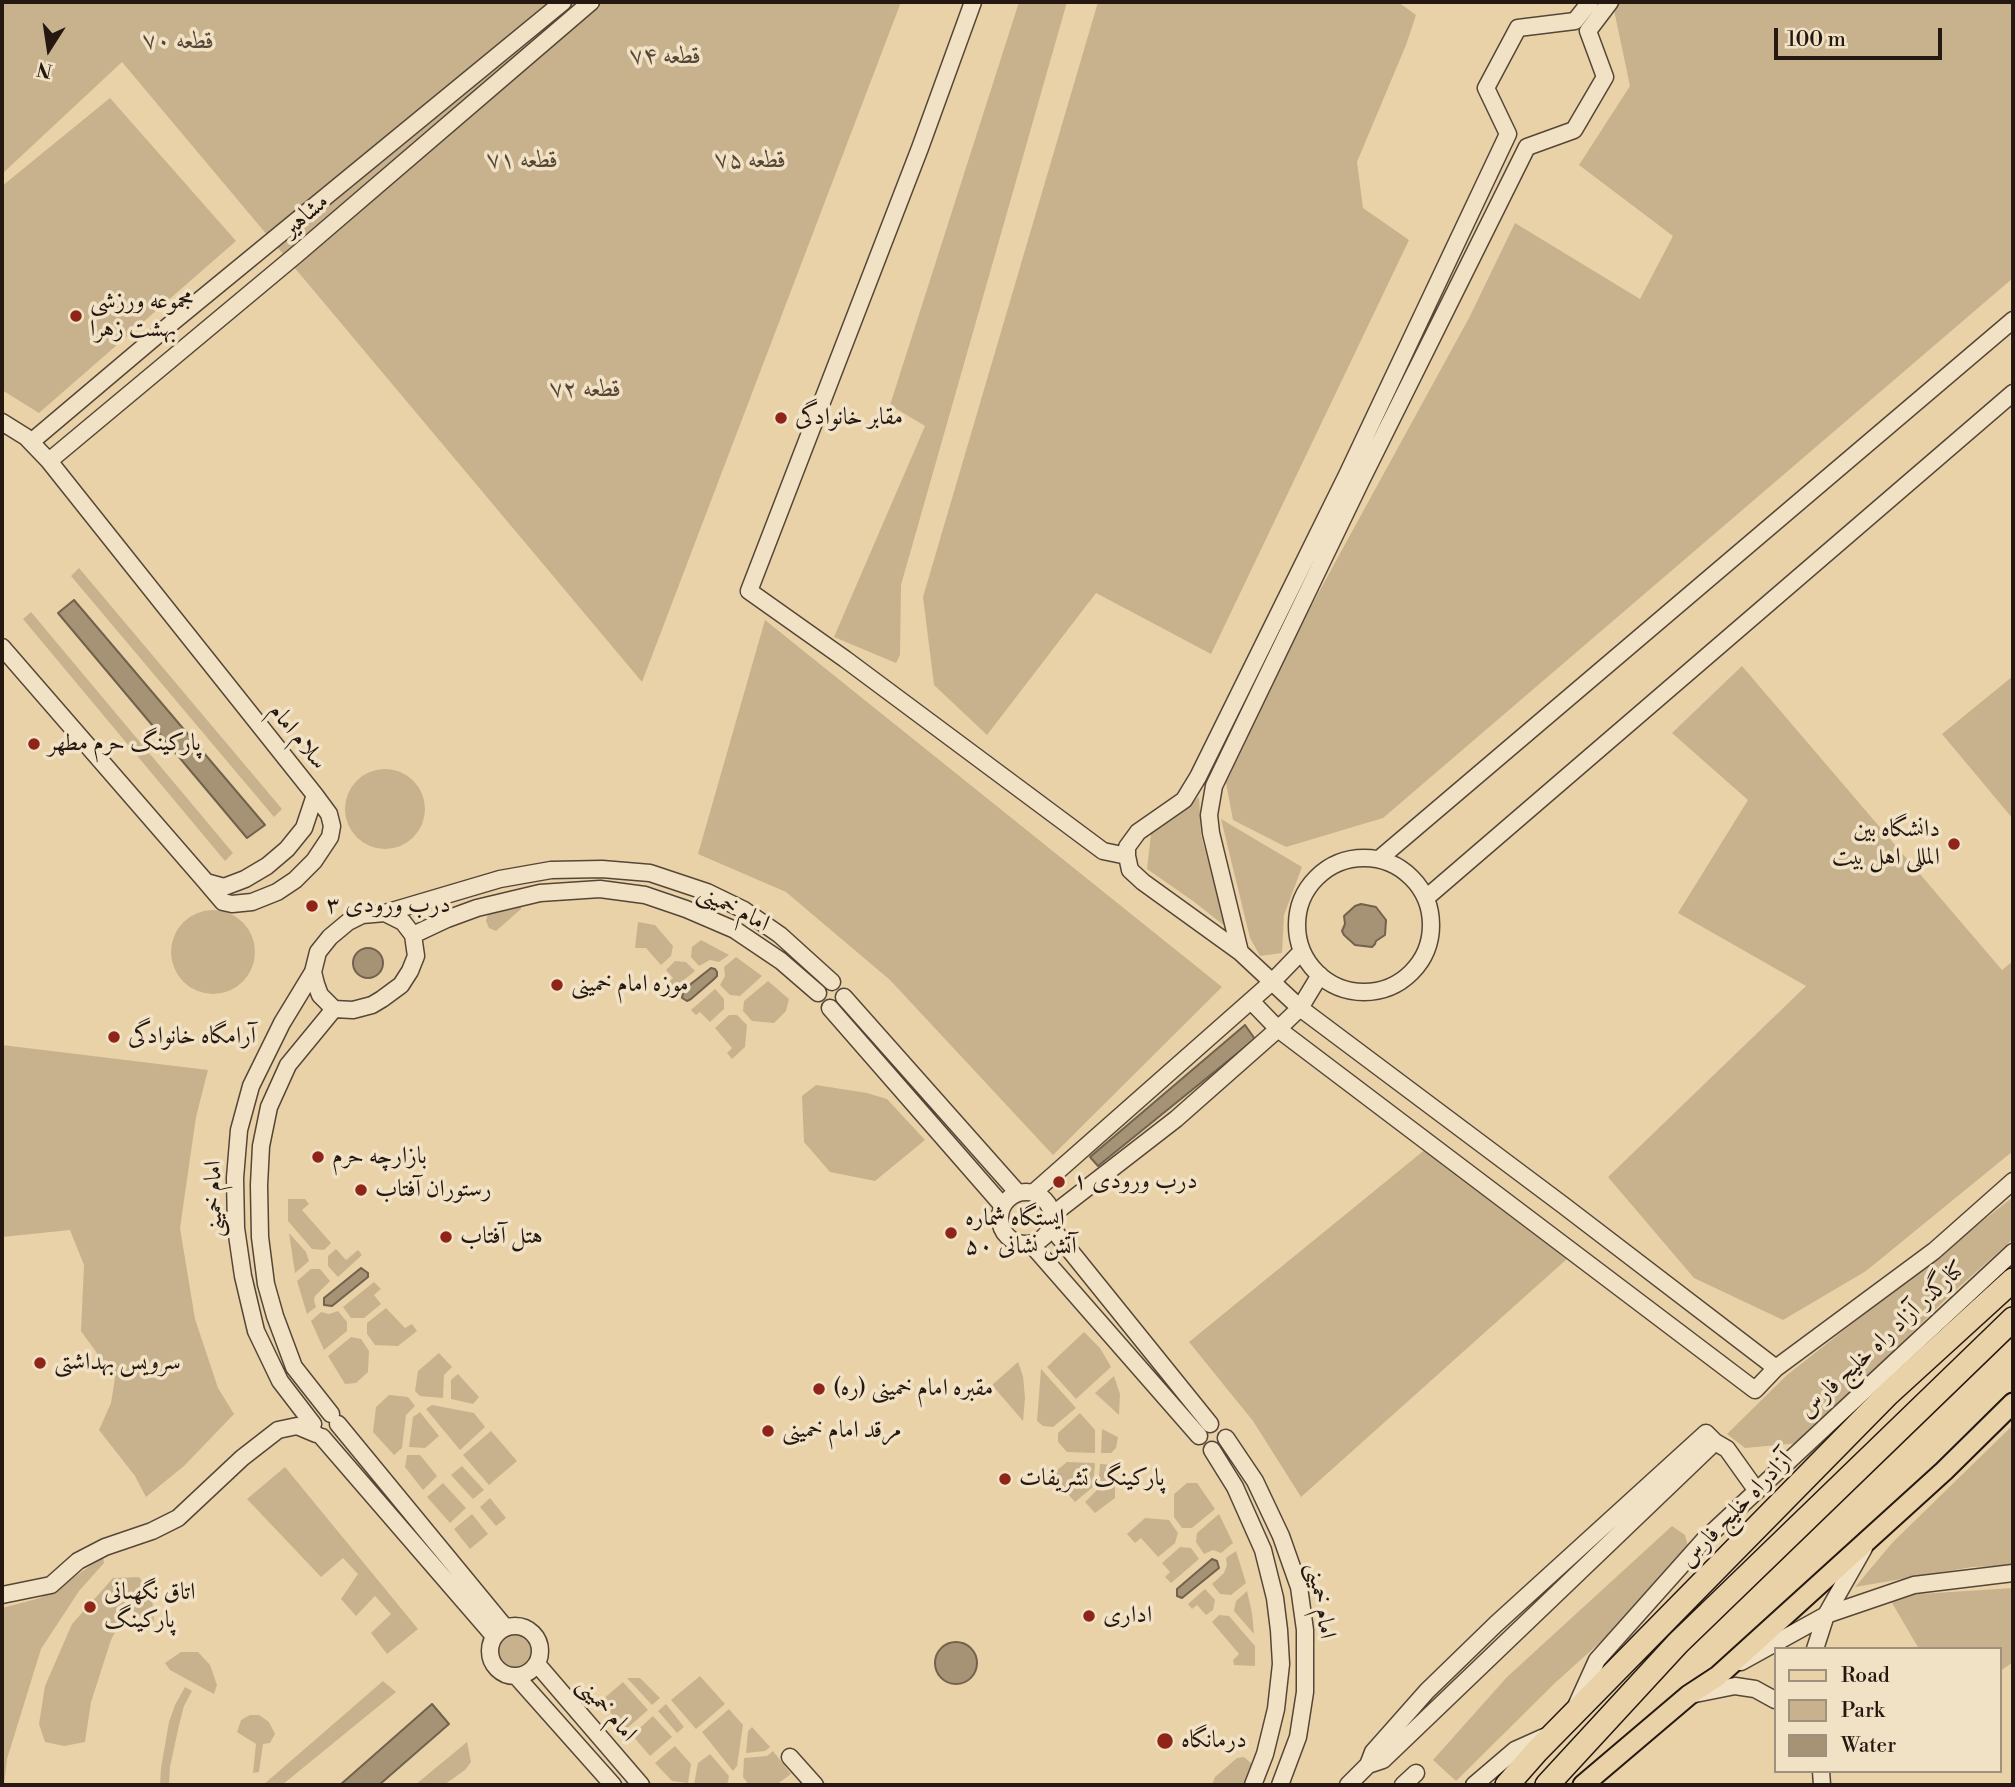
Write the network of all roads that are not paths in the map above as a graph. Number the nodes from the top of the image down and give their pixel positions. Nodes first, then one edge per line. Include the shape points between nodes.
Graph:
1 (563, 2) edge
2 (591, 2) edge
3 (973, 2) edge
4 (1590, 2) edge
5 (1610, 2) edge
6 (1581, 26) junction
7 (1508, 134) junction
8 (1527, 146) junction
9 (2013, 320) edge
10 (173, 322) junction
11 (190, 343) junction
12 (2013, 393) edge
13 (2, 422) edge
14 (31, 442) junction
15 (49, 461) junction
16 (2, 647) edge
17 (315, 796) junction
18 (1127, 856) junction
19 (1379, 859) junction
20 (206, 882) junction
21 (1426, 898) junction
22 (385, 913) junction
23 (413, 935) junction
24 (1302, 951) junction
25 (1240, 952) junction
26 (313, 972) junction
27 (1320, 975) junction
28 (832, 982) junction
29 (1272, 982) junction
30 (818, 993) junction
31 (844, 997) junction
32 (1251, 1001) junction
33 (1300, 1008) junction
34 (334, 1009) junction
35 (830, 1009) junction
36 (1278, 1029) junction
37 (2013, 1181) edge
38 (1026, 1193) junction
39 (1003, 1205) junction
40 (1563, 1205) junction
41 (1051, 1221) junction
42 (1546, 1230) junction
43 (1031, 1244) junction
44 (2013, 1252) edge
45 (2013, 1280) edge
46 (2013, 1319) edge
47 (1776, 1368) junction
48 (2013, 1403) edge
49 (335, 1419) junction
50 (1205, 1430) junction
51 (317, 1432) junction
52 (1226, 1438) junction
53 (1212, 1450) junction
54 (1757, 1491) junction
55 (1872, 1535) junction
56 (2013, 1573) edge
57 (2, 1595) edge
58 (1826, 1615) junction
59 (499, 1632) junction
60 (1816, 1647) edge
61 (537, 1664) junction
62 (516, 1676) junction
63 (1718, 1676) junction
64 (1689, 1695) junction
65 (1773, 1698) edge
66 (1564, 1724) junction
67 (790, 1757) dead end
68 (1416, 1773) dead end
69 (810, 1784) edge
70 (613, 1785) edge
71 (641, 1785) edge
72 (1253, 1785) edge
73 (1280, 1785) edge
74 (1348, 1785) edge
75 (1403, 1785) edge
76 (1474, 1785) edge
77 (1507, 1785) edge
78 (1547, 1785) edge
79 (1583, 1785) edge

1 - 10 street, مشاهیر
2 - 11 street, مشاهیر
3 - 18 street via 749,591 1103,851
4 - 6 street
5 - 6 street
6 - 7 street via 1518,28 1486,88
6 - 8 street via 1605,77 1574,130
7 - 8 street
7 - 18 street via 1198,777 1184,800 1138,832 1126,847
8 - 25 street via 1214,786 1211,833
9 - 19 street
10 - 11 street
10 - 14 street, مشاهیر
11 - 15 street, مشاهیر
12 - 21 street
13 - 14 street, سلام امام
14 - 15 street, سلام امام
15 - 17 street, سلام امام
16 - 20 street
17 - 20 street, سلام امام via 304,828 267,866 224,887
17 - 20 street via 329,814 330,836 295,880 252,902 232,905 223,902
18 - 25 street via 1130,870 1143,882
19 - 21 street via 1407,873
19 - 24 street via 1338,863 1313,882 1299,910 1297,931
21 - 27 street via 1431,938 1424,957 1404,979 1376,991 1356,991
22 - 23 street via 403,922
22 - 26 street via 362,915 340,927 318,952
22 - 28 street via 500,879 551,870 650,873 744,910
23 - 30 street, امام خمینی via 478,908 540,893 600,889 645,895 735,930
23 - 34 street via 415,956 401,985 372,1005
24 - 27 street
24 - 29 street
25 - 29 street
26 - 34 street via 320,995
26 - 51 street, امام خمینی via 251,1086 239,1130 235,1178 238,1240 256,1331 280,1381
27 - 33 street
28 - 30 street via 821,986
28 - 31 street via 841,986
29 - 32 street
29 - 33 street
30 - 35 street via 822,1005
31 - 35 street via 838,1007
31 - 38 street
32 - 36 street
32 - 38 street
33 - 36 street
33 - 40 street
34 - 49 street, امام خمینی via 288,1065 269,1107 259,1185 260,1237 275,1316 294,1367
35 - 39 street
36 - 41 street
36 - 42 street
37 - 47 street via 1934,1251
38 - 39 street via 1012,1195
38 - 41 street via 1046,1201
39 - 43 street via 999,1213 1002,1230 1014,1242
40 - 42 street
40 - 47 street
41 - 43 street via 1047,1235
41 - 50 street
42 - 47 street via 1755,1390
43 - 50 street
44 - 54 street, کنارگذر آزاد راه خلیج فارس
45 - 66 highway, آزادراه خلیج فارس via 1888,1394
46 - 78 highway via 1678,1643
48 - 55 main road
49 - 51 street via 320,1415
49 - 59 street, امام خمینی
50 - 52 street via 1221,1427
50 - 53 street via 1203,1446
51 - 57 street via 297,1426 278,1430 178,1518 78,1561 51,1585
51 - 59 street, امام خمینی
52 - 53 street via 1220,1448
52 - 73 street, امام خمینی via 1255,1481 1276,1525 1299,1587 1306,1630 1306,1692 1298,1737
53 - 72 street, امام خمینی via 1235,1487 1263,1550 1279,1630 1276,1709
54 - 66 street, کنارگذر آزاد راه خلیج فارس via 1704,1540 1597,1660
54 - 74 street via 1727,1449 1715,1442 1383,1760 1368,1765
55 - 58 street
55 - 63 main road
56 - 58 street via 1914,1585
58 - 60 street
58 - 63 street
59 - 61 street via 521,1626 534,1634 540,1649
59 - 62 street via 489,1652 495,1667
61 - 62 street
61 - 71 street, امام خمینی
62 - 70 street, امام خمینی
63 - 64 main road
64 - 65 street via 1735,1686
64 - 79 main road
66 - 76 street via 1515,1750
66 - 77 highway, آزادراه خلیج فارس
67 - 69 street
68 - 75 street

